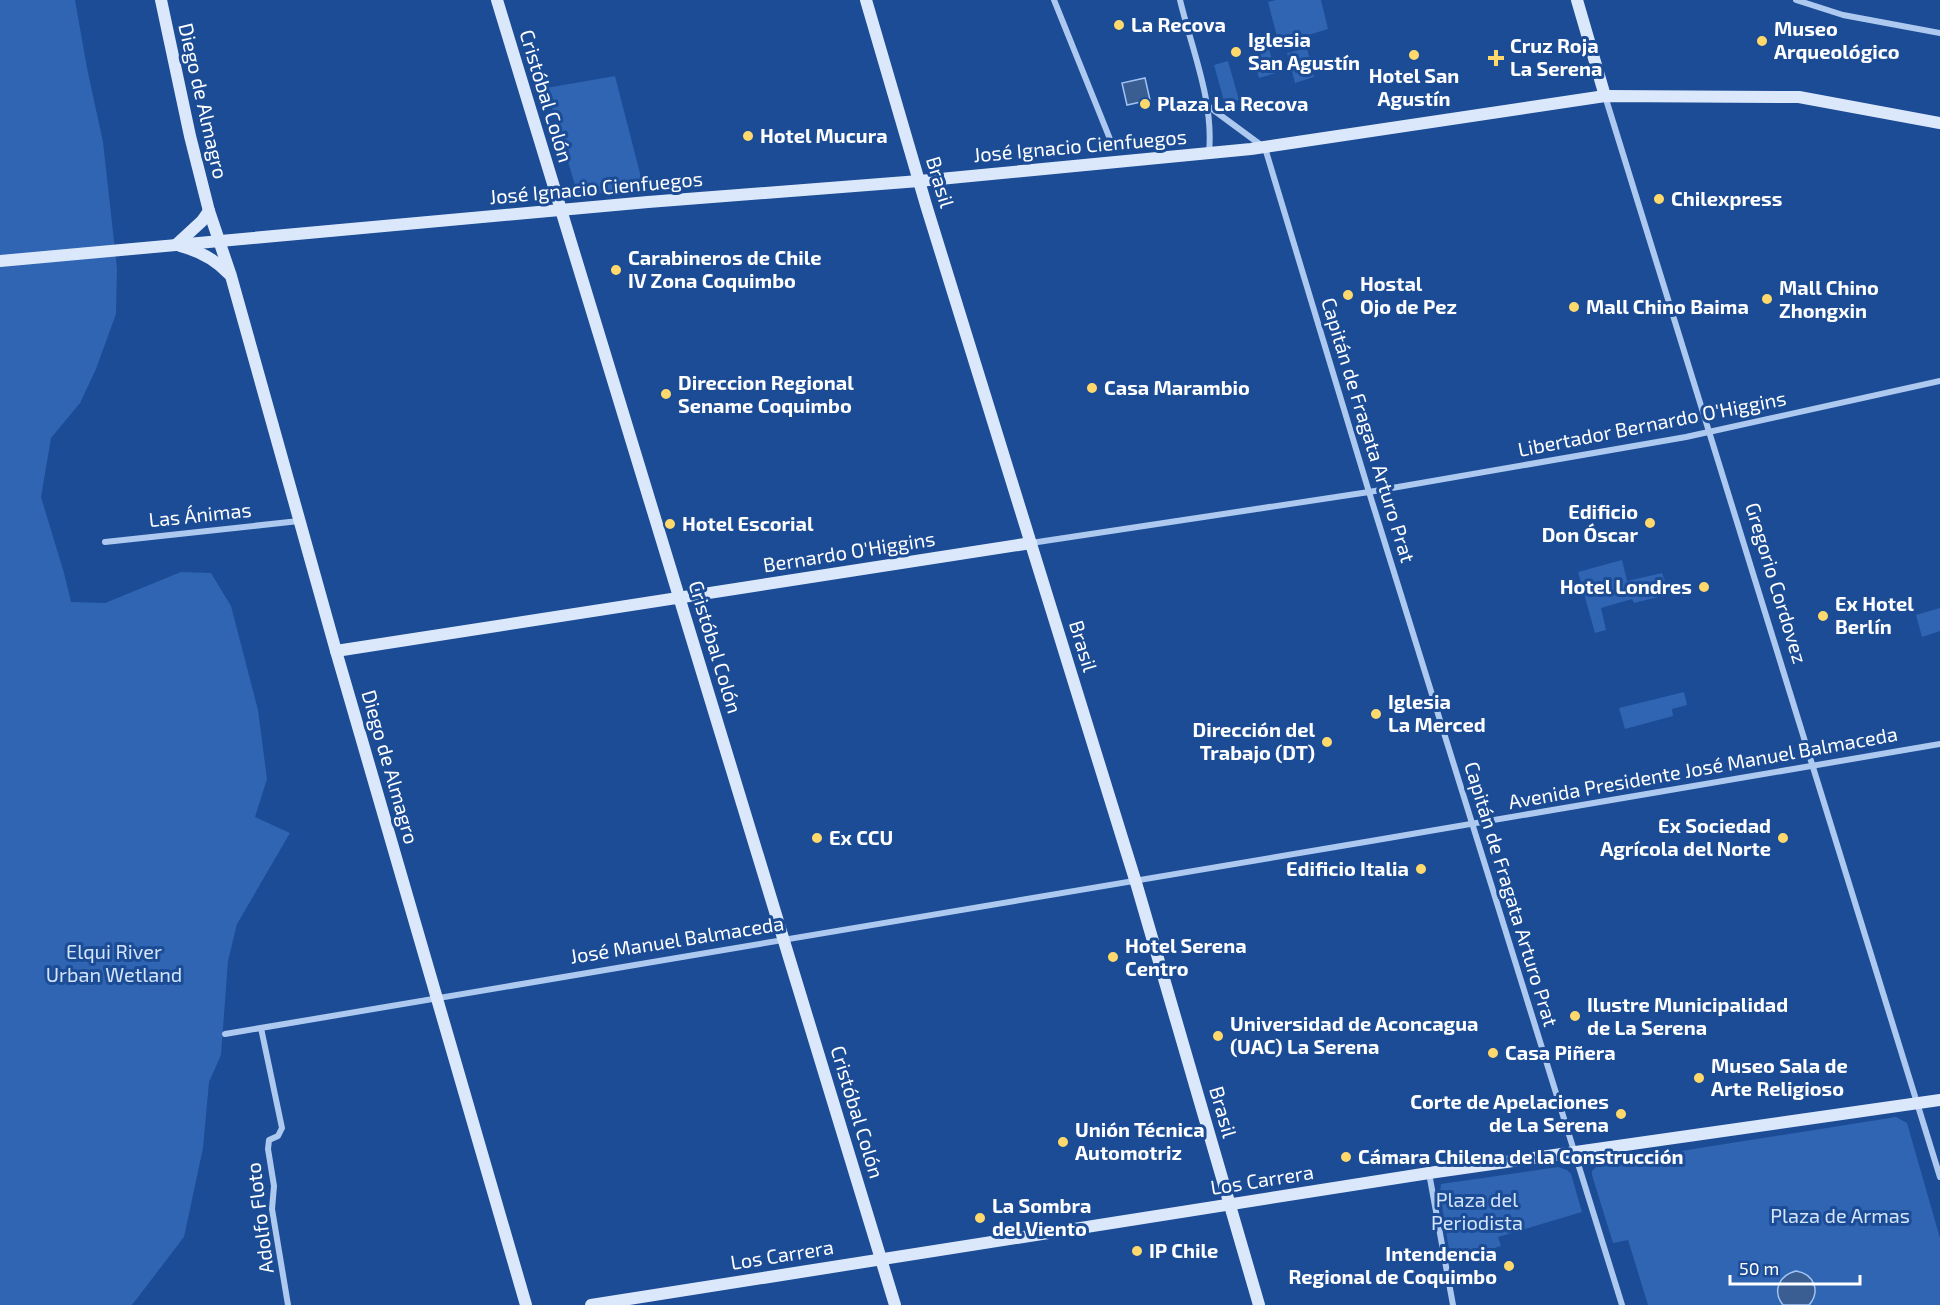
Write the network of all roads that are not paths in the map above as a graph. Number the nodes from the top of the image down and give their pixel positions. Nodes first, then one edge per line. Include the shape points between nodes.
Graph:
1 (161, 0) edge
2 (497, 0) edge
3 (866, 0) edge
4 (1054, 0) edge
5 (1180, 0) edge
6 (1577, 0) edge
7 (1796, 0) edge
8 (1940, 33) edge
9 (1605, 96) junction
10 (1208, 106) junction
11 (1940, 123) edge
12 (1264, 148) junction
13 (1114, 149) dead end
14 (1209, 153) junction
15 (919, 181) junction
16 (209, 210) junction
17 (561, 211) junction
18 (220, 240) junction
19 (176, 244) junction
20 (0, 261) edge
21 (231, 276) junction
22 (1940, 381) edge
23 (1709, 432) junction
24 (1369, 492) junction
25 (299, 522) junction
26 (105, 542) dead end
27 (1031, 543) junction
28 (680, 599) junction
29 (336, 651) junction
30 (1940, 744) edge
31 (1811, 765) junction
32 (1472, 824) junction
33 (1135, 879) junction
34 (784, 939) junction
35 (436, 997) junction
36 (261, 1028) junction
37 (225, 1034) dead end
38 (1940, 1100) edge
39 (1917, 1104) junction
40 (1574, 1152) junction
41 (1430, 1173) junction
42 (1940, 1177) edge
43 (1230, 1204) junction
44 (881, 1259) junction
45 (288, 1305) edge
46 (526, 1305) edge
47 (591, 1305) edge
48 (895, 1305) edge
49 (1259, 1305) edge
50 (1453, 1305) edge
51 (1622, 1305) edge

1 - 16 street, Diego de Almagro
2 - 17 street, Cristóbal Colón
3 - 15 street, Brasil
4 - 13 street
5 - 10 street
6 - 9 street, Gregorio Cordovez
7 - 8 street via 1843,15
9 - 11 street, José Ignacio Cienfuegos via 1798,97
9 - 12 street, José Ignacio Cienfuegos
9 - 23 street, Gregorio Cordovez
10 - 12 street
10 - 14 street
12 - 14 street, José Ignacio Cienfuegos
12 - 24 street, Capitán de Fragata Arturo Prat
14 - 15 street, José Ignacio Cienfuegos
15 - 17 street, José Ignacio Cienfuegos
15 - 27 street, Brasil
16 - 18 street, Diego de Almagro
16 - 19 street
17 - 18 street, José Ignacio Cienfuegos
17 - 28 street, Cristóbal Colón
18 - 19 street, José Ignacio Cienfuegos
18 - 21 street, Diego de Almagro
19 - 20 street, José Ignacio Cienfuegos
19 - 21 street via 210,257
21 - 25 street, Diego de Almagro
22 - 23 street, Libertador Bernardo O'Higgins
23 - 24 street, Libertador Bernardo O'Higgins
23 - 31 street, Gregorio Cordovez
24 - 27 street, Bernardo O'Higgins
24 - 32 street, Capitán de Fragata Arturo Prat
25 - 26 street, Las Ánimas
25 - 29 street, Diego de Almagro
27 - 28 street, Bernardo O'Higgins
27 - 33 street, Brasil
28 - 29 street, Bernardo O'Higgins
28 - 34 street, Cristóbal Colón
29 - 35 street, Diego de Almagro
30 - 31 street, Avenida Presidente José Manuel Balmaceda
31 - 32 street, Avenida Presidente José Manuel Balmaceda
31 - 39 street, Gregorio Cordovez
32 - 33 street
32 - 40 street, Capitán de Fragata Arturo Prat
33 - 34 street, José Manuel Balmaceda
33 - 43 street, Brasil
34 - 35 street, José Manuel Balmaceda
34 - 44 street, Cristóbal Colón
35 - 36 street, José Manuel Balmaceda
35 - 46 street, Diego de Almagro
36 - 37 street, José Manuel Balmaceda
36 - 45 street, Adolfo Floto via 282,1128 278,1136 269,1140 268,1149 274,1186 272,1209
38 - 39 street, Los Carrera
39 - 40 street, Los Carrera
39 - 42 street, Gregorio Cordovez
40 - 41 street, Los Carrera
40 - 51 street, Capitán de Fragata Arturo Prat
41 - 43 street, Los Carrera
41 - 50 street
43 - 44 street, Los Carrera
43 - 49 street, Brasil
44 - 47 street, Los Carrera
44 - 48 street, Cristóbal Colón

